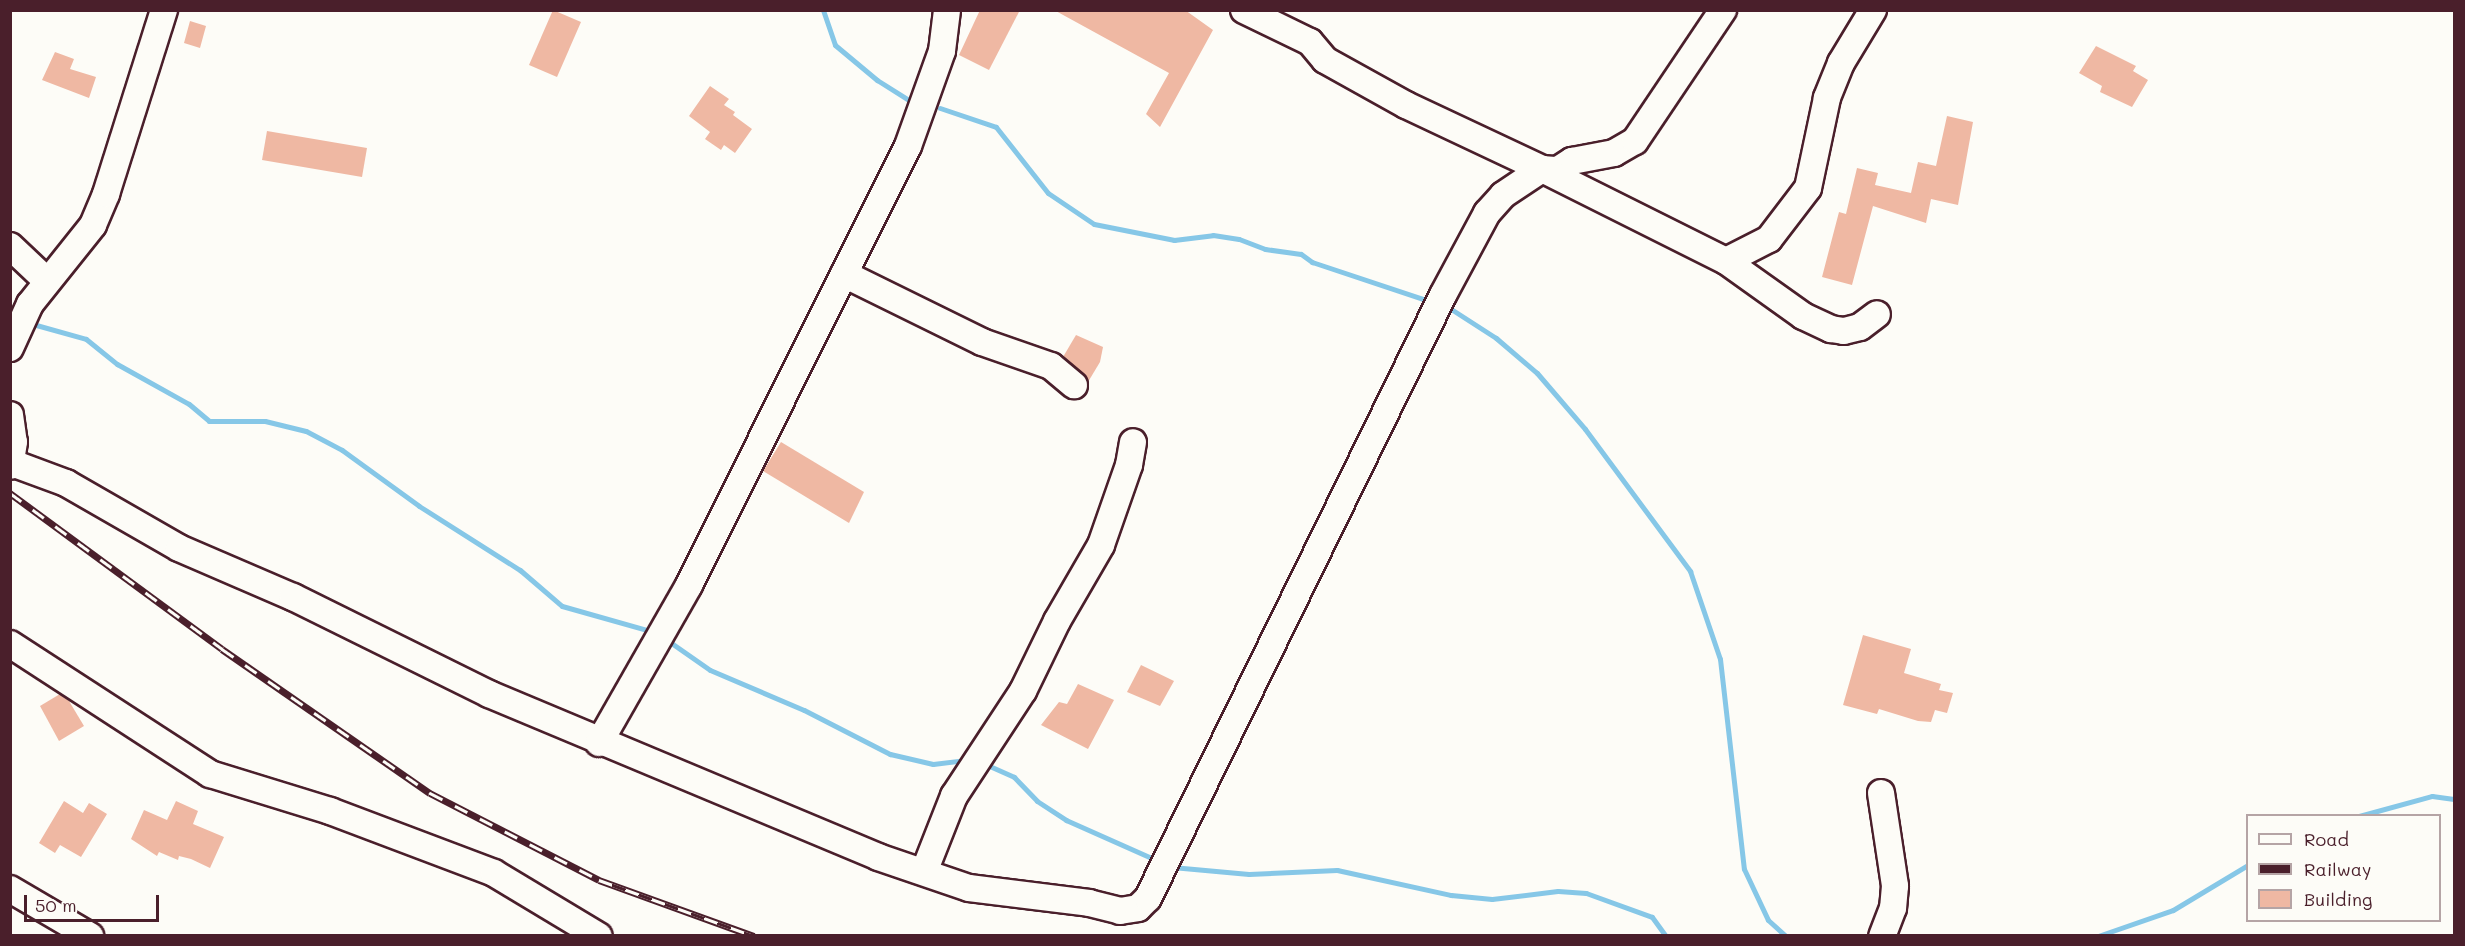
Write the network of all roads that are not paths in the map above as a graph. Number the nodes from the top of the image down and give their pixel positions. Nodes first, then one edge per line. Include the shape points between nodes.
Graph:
1 (164, 10) edge
2 (947, 10) edge
3 (1245, 10) edge
4 (1723, 10) edge
5 (1873, 10) edge
6 (1542, 169) junction
7 (10, 246) edge
8 (1726, 261) junction
9 (844, 274) junction
10 (47, 281) junction
11 (1877, 314) dead end
12 (10, 348) edge
13 (1074, 385) dead end
14 (10, 415) edge
15 (1133, 442) dead end
16 (11, 464) edge
17 (10, 644) edge
18 (599, 743) junction
19 (1881, 793) dead end
20 (924, 872) junction
21 (10, 889) edge
22 (90, 936) edge
23 (599, 936) edge
24 (1882, 936) edge

1 - 10 street via 97,215 79,247
2 - 9 street via 942,51 921,116
3 - 6 street via 1310,42 1325,60 1353,78
4 - 6 street via 1635,141 1614,153 1572,161 1558,170
5 - 8 street via 1841,63 1827,98 1808,188 1769,239
6 - 8 street
6 - 20 street via 1503,195 1487,213 1443,295 1148,898 1138,908 1120,911 1089,903 969,888
7 - 10 street
8 - 11 street via 1803,316 1831,329 1860,327
9 - 13 street via 982,342 1051,366
9 - 18 street via 689,585
10 - 12 street via 30,304
14 - 16 street
15 - 20 street via 1129,465 1101,545 1023,691 954,796
16 - 18 street via 66,483 179,548 293,597 489,694
17 - 23 street via 210,774 330,811 494,873
18 - 20 street via 878,857
19 - 24 street via 1895,886 1893,908
21 - 22 street

